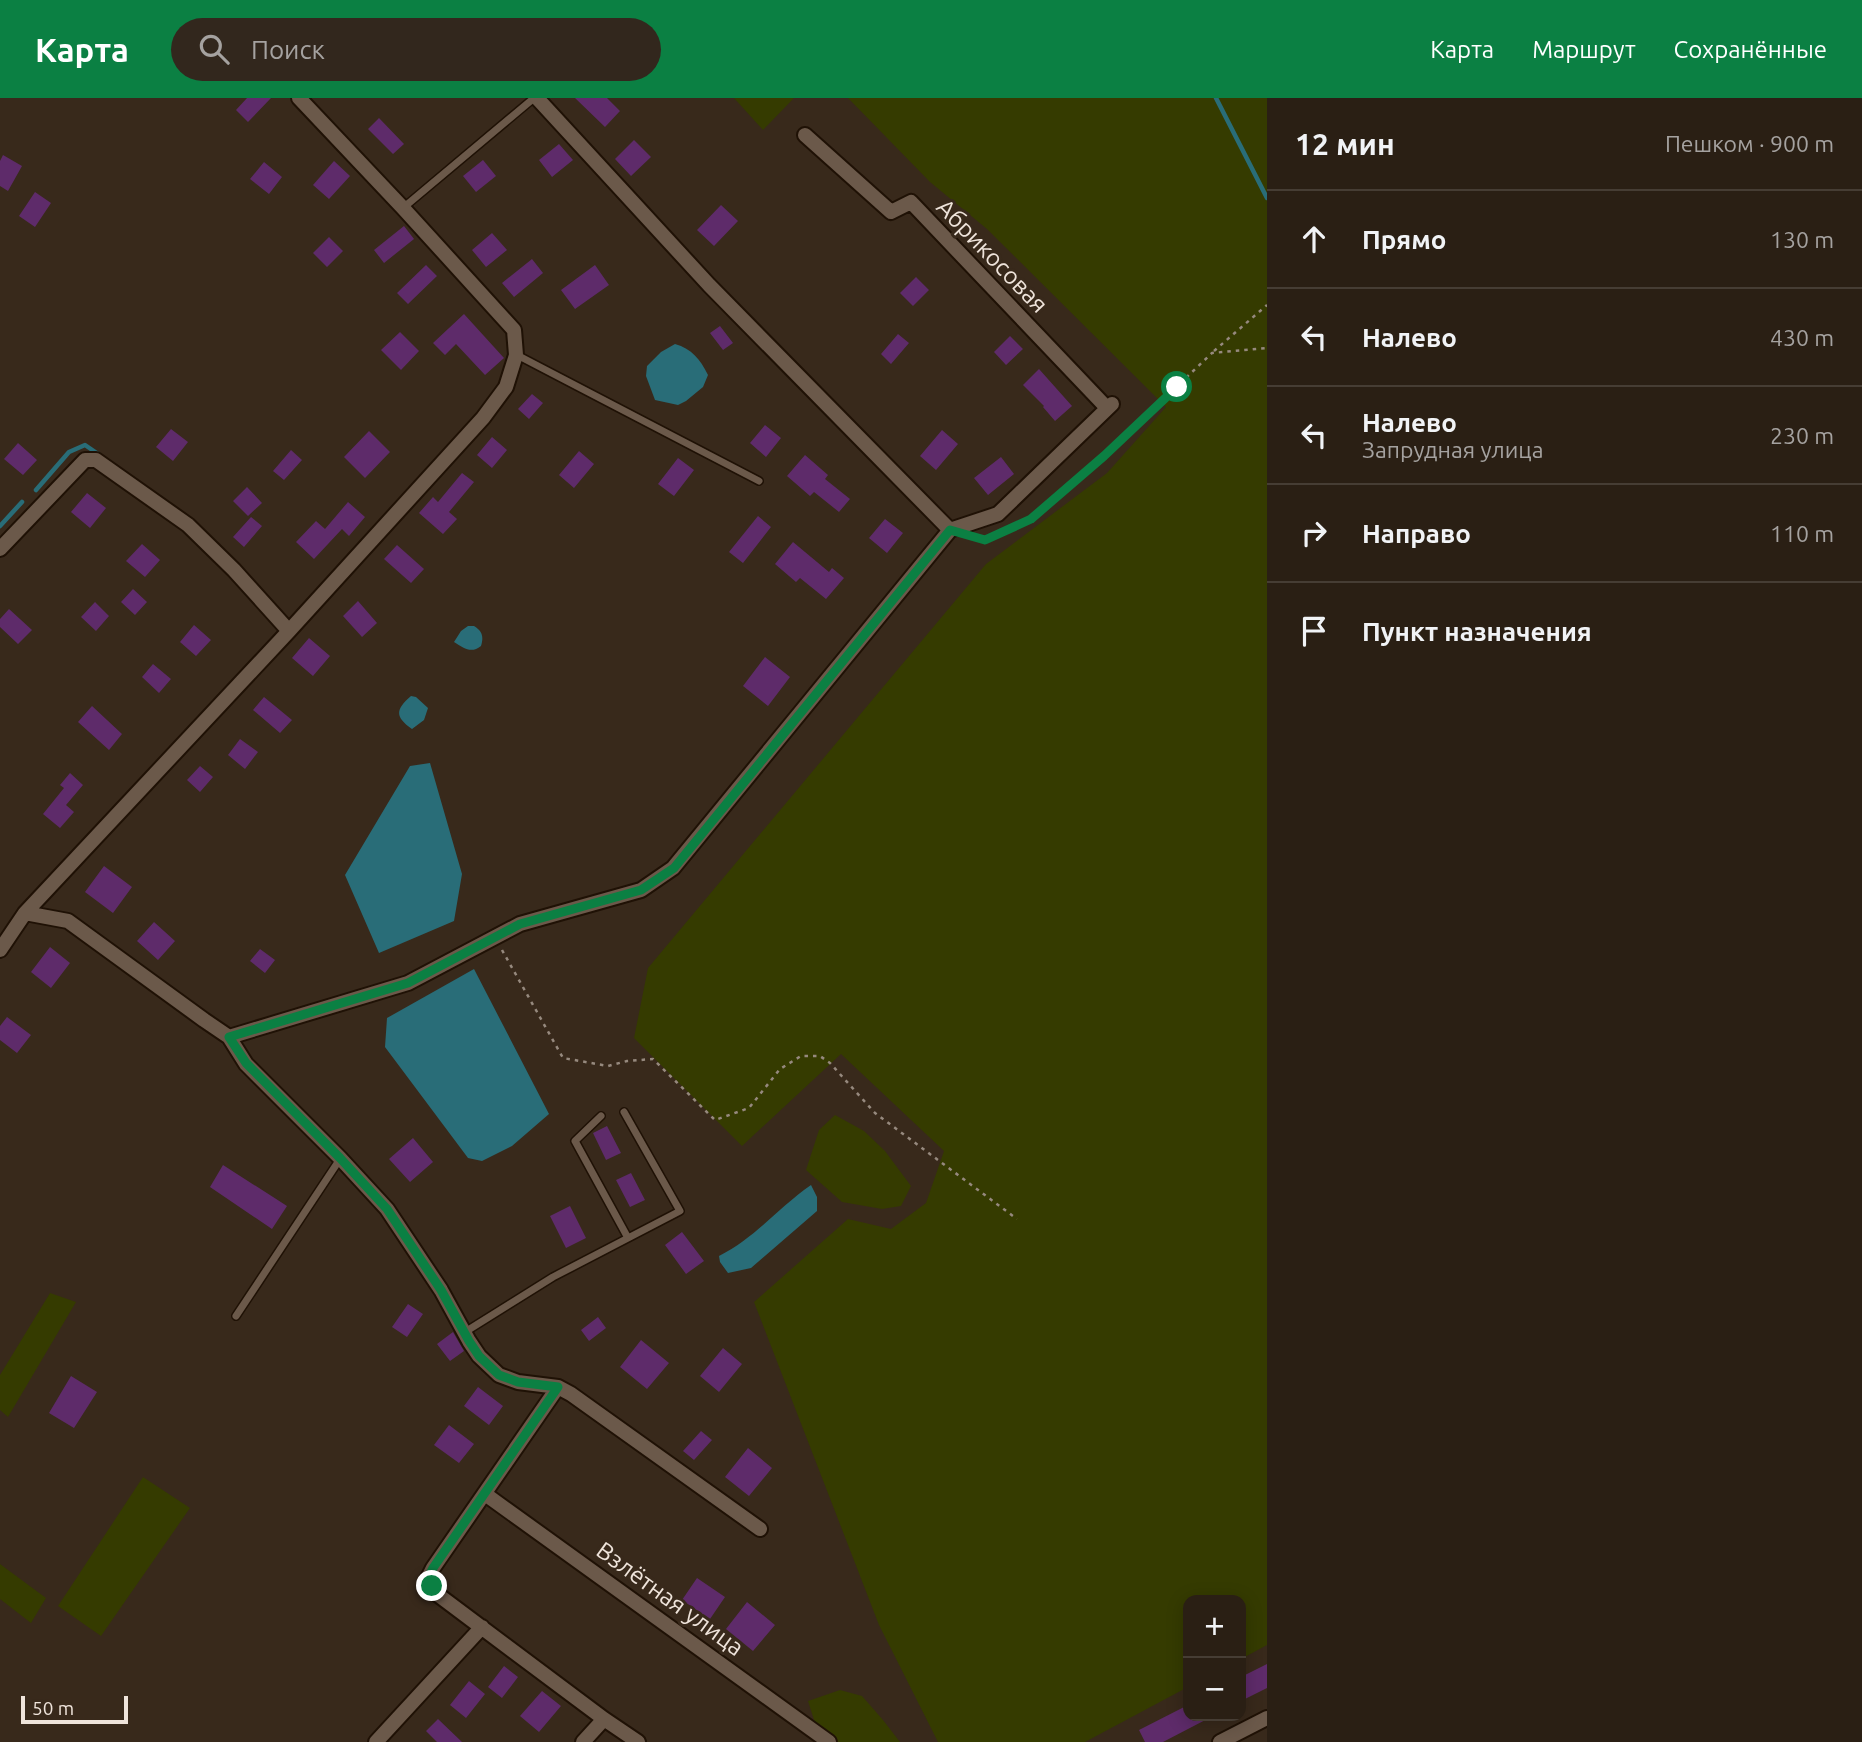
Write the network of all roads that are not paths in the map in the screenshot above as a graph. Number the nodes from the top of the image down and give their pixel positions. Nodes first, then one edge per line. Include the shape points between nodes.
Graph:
1 (299, 98) edge
2 (536, 98) edge
3 (805, 135) dead end
4 (403, 208) junction
5 (516, 355) junction
6 (759, 481) dead end
7 (950, 530) junction
8 (0, 549) edge
9 (289, 631) junction
10 (26, 913) junction
11 (0, 950) edge
12 (229, 1037) junction
13 (624, 1112) dead end
14 (601, 1116) dead end
15 (340, 1158) junction
16 (628, 1238) junction
17 (236, 1316) dead end
18 (464, 1333) junction
19 (558, 1387) junction
20 (485, 1494) junction
21 (760, 1529) dead end
22 (482, 1627) junction
23 (1267, 1718) edge
24 (604, 1719) junction
25 (376, 1742) edge
26 (583, 1742) edge
27 (638, 1742) edge
28 (830, 1742) edge
29 (1220, 1742) edge

1 - 4 street
2 - 4 lane
2 - 7 street via 709,285
3 - 7 street, Абрикосовая via 891,212 911,202 1110,405 998,514
4 - 5 street via 514,330
5 - 6 lane
5 - 9 street via 506,387 483,418
7 - 12 street via 674,868 641,890 520,924 408,983
8 - 9 street via 85,460 96,460 188,525
9 - 10 street
10 - 11 street
10 - 12 street via 68,921
12 - 15 street via 246,1063
13 - 16 lane via 680,1211
14 - 16 lane via 575,1141
15 - 17 lane
15 - 18 street via 387,1209
16 - 18 lane via 553,1277
18 - 19 street via 499,1375
19 - 20 street
19 - 21 street
20 - 22 street via 428,1578 437,1594
20 - 28 street, Взлётная улица
22 - 24 street
22 - 25 street
23 - 29 street
24 - 26 street
24 - 27 street

